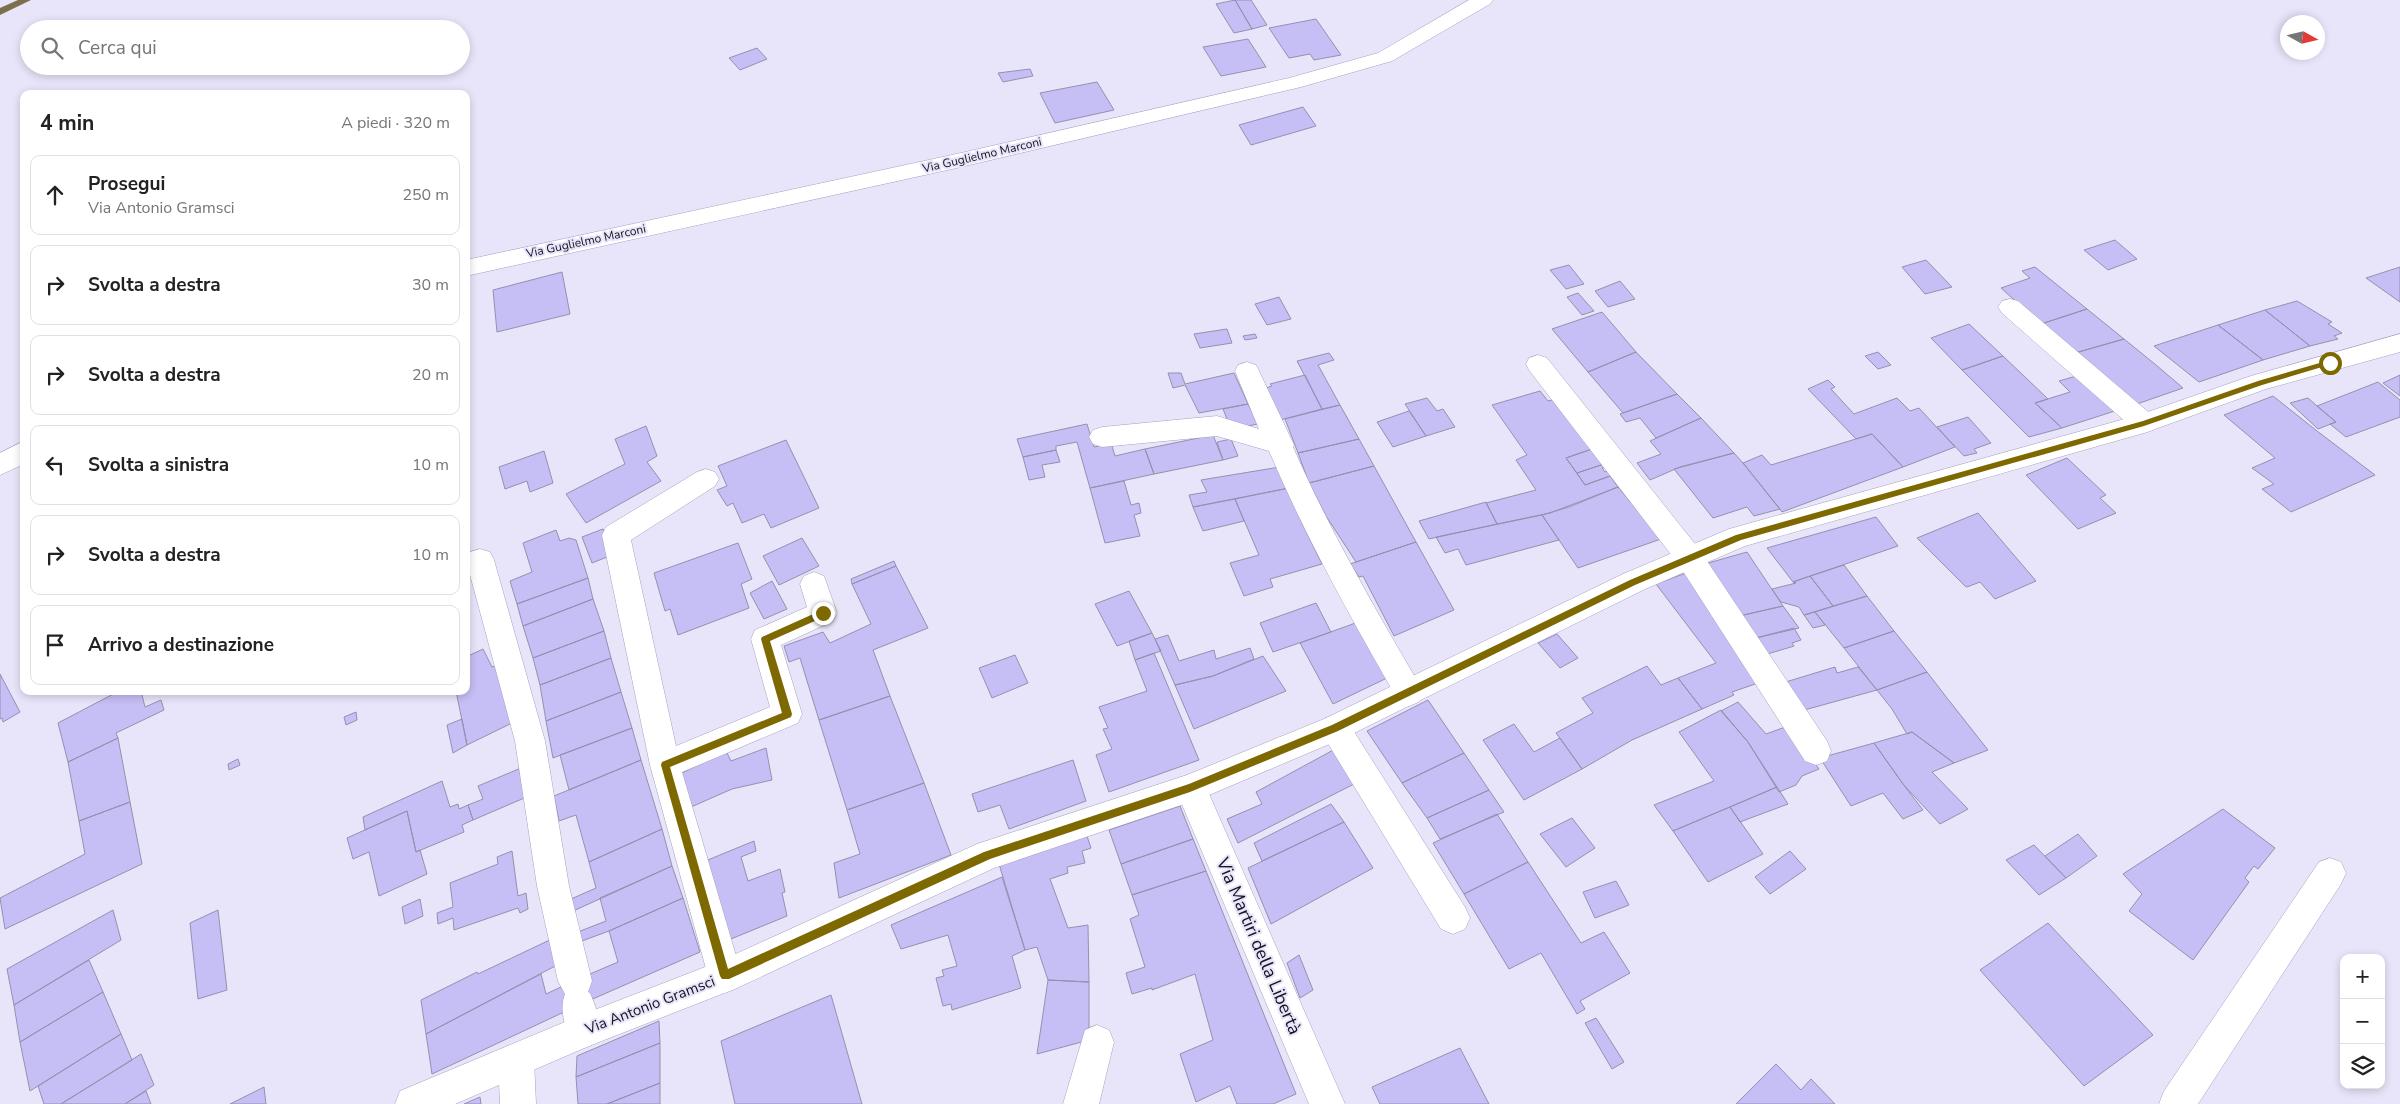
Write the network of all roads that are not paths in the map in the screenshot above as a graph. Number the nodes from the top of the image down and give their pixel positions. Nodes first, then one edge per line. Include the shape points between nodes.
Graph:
1 (1483, 0) edge
2 (470, 267) edge
3 (2010, 307) dead end
4 (2400, 343) edge
5 (1538, 364) dead end
6 (1247, 371) dead end
7 (2144, 423) junction
8 (1102, 437) dead end
9 (1281, 445) junction
10 (20, 453) edge
11 (0, 465) edge
12 (706, 478) dead end
13 (1689, 557) junction
14 (480, 560) dead end
15 (814, 584) dead end
16 (1409, 693) junction
17 (1335, 728) junction
18 (1816, 751) dead end
19 (665, 765) junction
20 (1190, 788) junction
21 (2330, 873) dead end
22 (1454, 918) dead end
23 (725, 976) junction
24 (579, 1006) junction
25 (1097, 1042) dead end
26 (516, 1061) junction
27 (413, 1104) edge
28 (518, 1104) edge
29 (1081, 1104) edge
30 (1327, 1104) edge
31 (2176, 1104) edge

1 - 2 street, Via Guglielmo Marconi via 1385,57 1294,83 961,160
3 - 7 street
4 - 7 street, Via Antonio Gramsci via 2260,382
5 - 13 street
6 - 9 street
7 - 13 street, Via Antonio Gramsci via 1739,537
8 - 9 street via 1217,426
9 - 16 street via 1302,498
10 - 11 street
12 - 19 street via 616,535
13 - 16 street, Via Antonio Gramsci
13 - 18 street
14 - 24 street via 530,741 553,886
15 - 19 street via 823,613 766,639 787,714
16 - 17 street, Via Antonio Gramsci
17 - 20 street, Via Antonio Gramsci
17 - 22 street
19 - 23 street
20 - 23 street, Via Antonio Gramsci via 988,856
20 - 30 street, Via Martiri della Libertà
21 - 31 street
23 - 24 street, Via Antonio Gramsci
24 - 26 street, Via Antonio Gramsci
25 - 29 street
26 - 27 street, Via Antonio Gramsci
26 - 28 street

